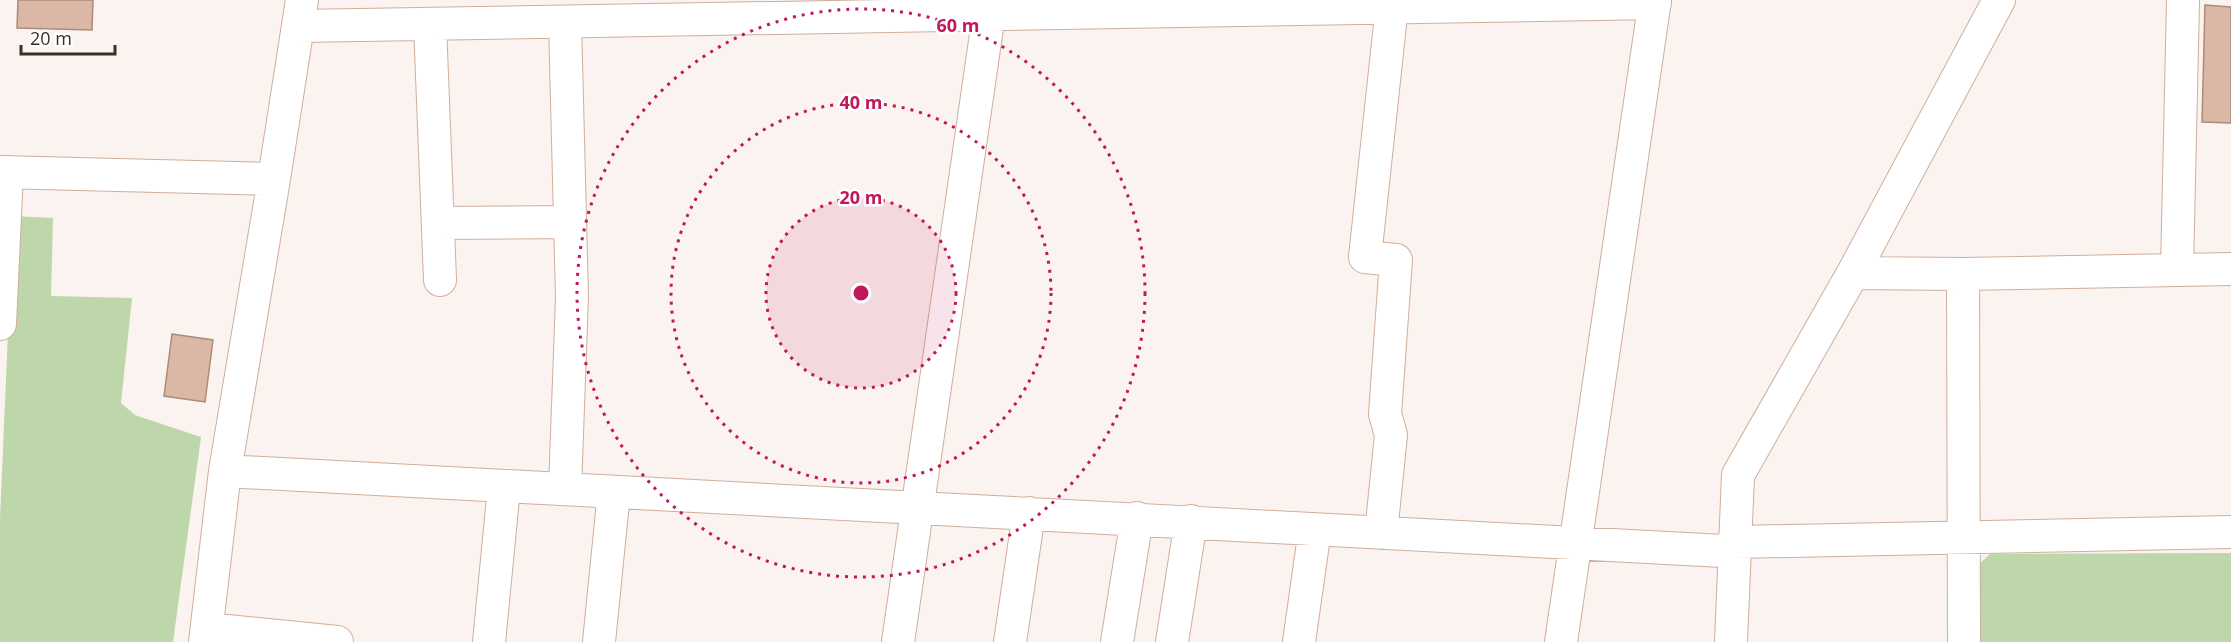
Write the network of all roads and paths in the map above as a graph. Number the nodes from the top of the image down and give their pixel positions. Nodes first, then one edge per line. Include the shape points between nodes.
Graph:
1 (1999, 0) edge
2 (2183, 0) edge
3 (1655, 2) edge
4 (1392, 6) junction
5 (990, 8) edge
6 (300, 13) edge
7 (565, 22) junction
8 (430, 24) junction
9 (3, 172) edge
10 (274, 179) junction
11 (569, 222) junction
12 (438, 223) junction
13 (2231, 269) edge
14 (2177, 270) junction
15 (1853, 273) junction
16 (1963, 274) junction
17 (440, 280) dead end
18 (0, 324) edge
19 (225, 471) junction
20 (504, 488) junction
21 (565, 489) junction
22 (614, 492) junction
23 (916, 507) junction
24 (1029, 513) junction
25 (1137, 518) junction
26 (1191, 521) junction
27 (1316, 529) junction
28 (2231, 532) edge
29 (1381, 533) junction
30 (1964, 537) junction
31 (1576, 542) junction
32 (1735, 542) junction
33 (206, 635) edge
34 (338, 642) edge
35 (489, 642) edge
36 (599, 642) edge
37 (898, 642) edge
38 (1010, 642) edge
39 (1117, 642) edge
40 (1172, 642) edge
41 (1299, 642) edge
42 (1560, 642) edge
43 (1731, 642) edge
44 (1964, 642) edge

1 - 15 street
2 - 14 street
3 - 4 street
3 - 31 street
4 - 5 street
4 - 29 street via 1365,257 1396,260 1385,414 1391,435
5 - 7 street
5 - 23 street
6 - 8 street
6 - 10 street
7 - 8 street
7 - 11 street
8 - 12 street
9 - 10 street
9 - 18 street
10 - 19 street
11 - 12 street
11 - 21 street via 572,297
12 - 17 street
13 - 14 street
14 - 16 street
15 - 16 street
15 - 32 street via 1738,475
16 - 30 street
19 - 20 street
19 - 33 street
20 - 21 street
20 - 35 street
21 - 22 street
22 - 23 street
22 - 36 street
23 - 24 street
23 - 37 street
24 - 25 street
24 - 38 street
25 - 26 street
25 - 39 street
26 - 27 street
26 - 40 street
27 - 29 street
27 - 41 street
28 - 30 street
29 - 31 street
30 - 32 street
30 - 44 street
31 - 32 street via 1723,551
31 - 42 street
32 - 43 street
33 - 34 street

